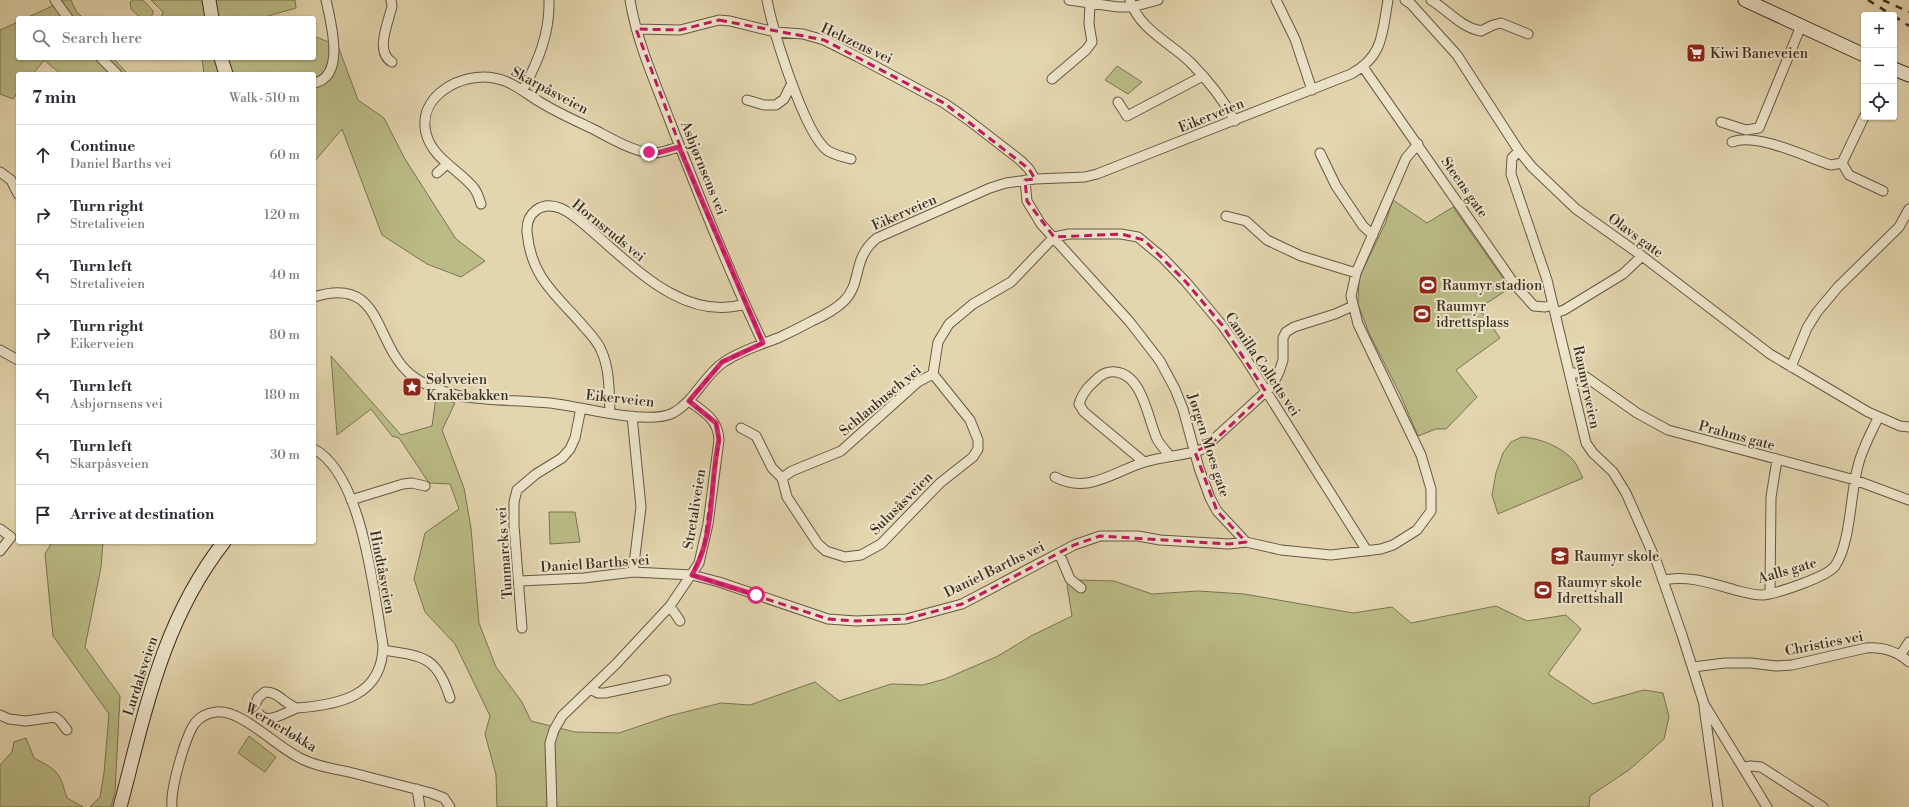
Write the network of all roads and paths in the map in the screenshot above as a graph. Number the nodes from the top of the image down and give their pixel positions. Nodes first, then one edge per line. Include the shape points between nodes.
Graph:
1 (55, 0) edge
2 (209, 0) edge
3 (326, 0) edge
4 (391, 0) edge
5 (549, 0) edge
6 (630, 0) edge
7 (767, 0) edge
8 (1069, 0) edge
9 (1158, 0) edge
10 (1276, 0) edge
11 (1388, 0) edge
12 (1405, 0) edge
13 (1431, 0) edge
14 (1745, 0) edge
15 (1131, 3) edge
16 (1090, 4) junction
17 (67, 16) edge
18 (212, 16) edge
19 (1800, 26) junction
20 (636, 29) junction
21 (775, 32) junction
22 (1528, 34) dead end
23 (1861, 54) edge
24 (103, 60) edge
25 (222, 60) edge
26 (392, 62) dead end
27 (1364, 67) junction
28 (1897, 69) edge
29 (115, 72) edge
30 (225, 72) edge
31 (1909, 75) edge
32 (1203, 76) junction
33 (1052, 79) dead end
34 (316, 83) edge
35 (792, 83) junction
36 (523, 90) junction
37 (1312, 90) junction
38 (747, 100) dead end
39 (1118, 102) dead end
40 (1863, 120) edge
41 (1235, 121) junction
42 (1721, 122) dead end
43 (1732, 142) dead end
44 (1418, 144) junction
45 (679, 147) junction
46 (1519, 151) junction
47 (1320, 153) dead end
48 (851, 159) dead end
49 (1842, 163) junction
50 (447, 164) junction
51 (0, 172) edge
52 (437, 173) dead end
53 (1030, 180) junction
54 (16, 190) edge
55 (1883, 191) dead end
56 (481, 204) dead end
57 (1909, 209) edge
58 (1226, 216) dead end
59 (1373, 235) junction
60 (1054, 237) junction
61 (1642, 256) junction
62 (1356, 273) junction
63 (316, 297) edge
64 (745, 304) junction
65 (1353, 306) junction
66 (1554, 309) junction
67 (763, 343) junction
68 (0, 350) edge
69 (16, 359) edge
70 (1791, 367) junction
71 (1570, 373) junction
72 (933, 374) junction
73 (1266, 392) junction
74 (689, 401) junction
75 (581, 408) junction
76 (610, 412) junction
77 (632, 416) junction
78 (1878, 418) junction
79 (1909, 427) edge
80 (741, 428) dead end
81 (316, 450) edge
82 (1195, 452) junction
83 (1170, 456) junction
84 (1777, 460) junction
85 (1144, 462) junction
86 (1054, 477) dead end
87 (782, 478) junction
88 (1855, 480) junction
89 (425, 486) dead end
90 (351, 500) junction
91 (1909, 500) edge
92 (0, 530) edge
93 (1246, 542) junction
94 (223, 544) edge
95 (0, 551) edge
96 (1367, 551) junction
97 (1059, 553) junction
98 (633, 572) junction
99 (692, 575) junction
100 (1664, 580) junction
101 (520, 581) junction
102 (1082, 588) dead end
103 (1770, 593) junction
104 (670, 606) junction
105 (680, 621) dead end
106 (522, 628) dead end
107 (1909, 642) edge
108 (383, 650) junction
109 (1901, 654) junction
110 (1909, 662) edge
111 (1693, 667) junction
112 (666, 680) dead end
113 (590, 689) junction
114 (450, 698) dead end
115 (1704, 704) junction
116 (297, 708) dead end
117 (0, 715) edge
118 (67, 730) dead end
119 (1744, 767) junction
120 (417, 789) junction
121 (120, 807) edge
122 (172, 807) edge
123 (420, 807) edge
124 (450, 807) edge
125 (552, 807) edge
126 (1718, 807) edge
127 (1768, 807) edge
128 (1822, 807) edge

1 - 17 street
2 - 18 main road
3 - 34 street via 331,24 333,66 327,78
4 - 26 street via 392,6 383,44 384,54
5 - 36 street via 544,43
6 - 20 street, Asbjørnsens vei
7 - 21 street
8 - 16 street
9 - 15 street
10 - 37 street via 1295,39
11 - 27 street, Eikerveien via 1377,52
12 - 46 street, Olavs gate via 1457,55
13 - 22 street via 1460,23 1481,32 1501,23
14 - 19 main road
15 - 16 street
15 - 32 street via 1150,31
16 - 33 street via 1089,24 1092,42
19 - 23 main road
19 - 42 street via 1759,128 1746,130
20 - 21 street, Heltzens vei via 680,30 719,20
20 - 45 street, Asbjørnsens vei
21 - 35 street
21 - 53 street, Heltzens vei via 803,34 824,40 927,93 1006,149 1029,169
24 - 29 street
25 - 30 main road
27 - 37 street, Eikerveien
27 - 44 street, Steens gate
28 - 31 main road
32 - 39 street via 1127,116
32 - 41 street
35 - 38 street via 784,99 776,105 764,105
35 - 48 street via 820,143 832,152
36 - 45 street, Skarpåsveien via 550,108 633,148 657,153
36 - 50 street, Skarpåsveien via 507,82 482,76 467,79 442,91 427,111 425,126 431,144
37 - 41 street, Eikerveien
40 - 49 street
41 - 53 street, Eikerveien via 1097,174
43 - 49 street via 1740,139 1764,143 1831,165
44 - 59 street via 1406,158
44 - 66 street, Steens gate via 1526,298 1534,306
45 - 64 street, Asbjørnsens vei
46 - 61 street, Olavs gate via 1547,183 1576,209
46 - 66 street, Raumyrveien via 1512,158 1511,174 1547,280
47 - 59 street via 1336,186 1363,226
49 - 55 street via 1849,175
50 - 52 street
50 - 56 street, Skarpåsveien via 474,188
51 - 54 street via 11,180
53 - 60 street, Jørgen Moes gate via 1025,192 1027,200 1041,224
53 - 67 street, Eikerveien via 990,188 877,238 865,250 852,292 840,305
57 - 70 street via 1899,227 1838,287 1817,312 1807,328
58 - 62 street via 1246,221 1267,240 1288,250 1328,266
59 - 62 street
60 - 72 street, Schlanbusch vei via 1011,282 973,304 949,324 938,342
60 - 73 street, Camilla Colletts vei via 1069,234 1130,234 1144,240 1186,282 1222,326
60 - 82 street, Jørgen Moes gate via 1129,321 1160,361 1184,408
61 - 66 street via 1623,274 1564,310
61 - 70 street, Olavs gate via 1754,343
62 - 65 street via 1352,286
63 - 75 street, Eikerveien via 329,293 342,293 363,300 374,314 402,365 415,378 438,389 460,396 552,403
64 - 67 street, Asbjørnsens vei
64 - 76 street, Hornsruds vei via 732,308 719,307 662,290 573,215 550,206 540,207 531,213 526,225 527,237 540,277 601,349 607,368
65 - 73 street via 1286,332 1279,372
65 - 96 street via 1366,341 1421,454 1432,489 1430,511 1417,530 1393,544
66 - 71 street, Raumyrveien
67 - 74 street, Eikerveien via 722,362
68 - 69 street
70 - 78 street, Olavs gate
71 - 84 street, Prahms gate via 1586,377 1637,413 1668,430
71 - 100 street, Raumyrveien via 1586,444 1613,472 1619,482
72 - 87 street, Schlanbusch vei via 918,382 841,451 792,471
72 - 87 street, Sulusåsveien via 970,420 978,449 973,457 940,483 881,544 861,555 845,557 826,551 809,532 787,497
73 - 82 street via 1212,443
73 - 96 street, Camilla Colletts vei
74 - 77 street, Eikerveien via 673,413 663,416
74 - 99 street, Stretaliveien via 716,423 719,440 704,546
75 - 76 street, Eikerveien
75 - 101 street, Tunmarcks vei via 570,449 562,458 536,474 517,490 514,525
76 - 77 street, Eikerveien
77 - 98 street via 641,506
78 - 79 street, Olavs gate
78 - 88 street, Aalls gate via 1858,465
80 - 87 street, Sulusåsveien via 756,436 772,468
81 - 90 street, Hindtåsveien via 333,465
82 - 83 street
82 - 93 street, Jørgen Moes gate via 1210,498 1217,511
83 - 85 street
83 - 85 street via 1158,440 1142,394 1131,380 1120,373 1102,374 1086,389 1080,404 1084,412
84 - 88 street, Prahms gate
84 - 103 street via 1771,497
85 - 86 street via 1084,484 1073,484
88 - 91 street, Prahms gate
88 - 103 street, Aalls gate via 1843,546 1835,566 1830,572 1817,578
89 - 90 street via 403,484
90 - 108 street, Hindtåsveien via 359,520 372,577
92 - 95 street via 11,537
93 - 96 street via 1308,554 1331,555
93 - 97 street, Daniel Barths vei via 1228,544 1160,540 1138,536 1100,536
94 - 121 main road, Lurdalsveien via 189,597 161,656
97 - 99 street, Daniel Barths vei via 962,604 906,619 856,622 828,619
97 - 102 street via 1070,579
98 - 99 street, Daniel Barths vei
98 - 101 street, Daniel Barths vei via 584,578
99 - 104 street, Stretaliveien
100 - 103 street, Aalls gate via 1682,578 1747,593
100 - 111 street, Raumyrveien
101 - 106 street, Tunmarcks vei
104 - 105 street
104 - 113 street, Stretaliveien
107 - 109 street
108 - 114 street via 429,661 441,674
108 - 116 street, Hindtåsveien via 376,675 362,692 338,701
109 - 110 street
109 - 111 street, Christies vei via 1866,648 1792,665 1725,663
111 - 115 street, Raumyrveien
112 - 113 street via 605,693
113 - 125 street, Stretaliveien via 562,716 552,735
115 - 119 street, Raumyrveien
115 - 126 street
117 - 118 street via 17,720 55,717
119 - 127 street, Raumyrveien
119 - 128 street via 1761,767
120 - 122 street, Wernerløkka via 302,759 244,721 228,713 216,712 202,717 192,729 174,782
120 - 123 street
120 - 124 street, Wernerløkka via 444,798

